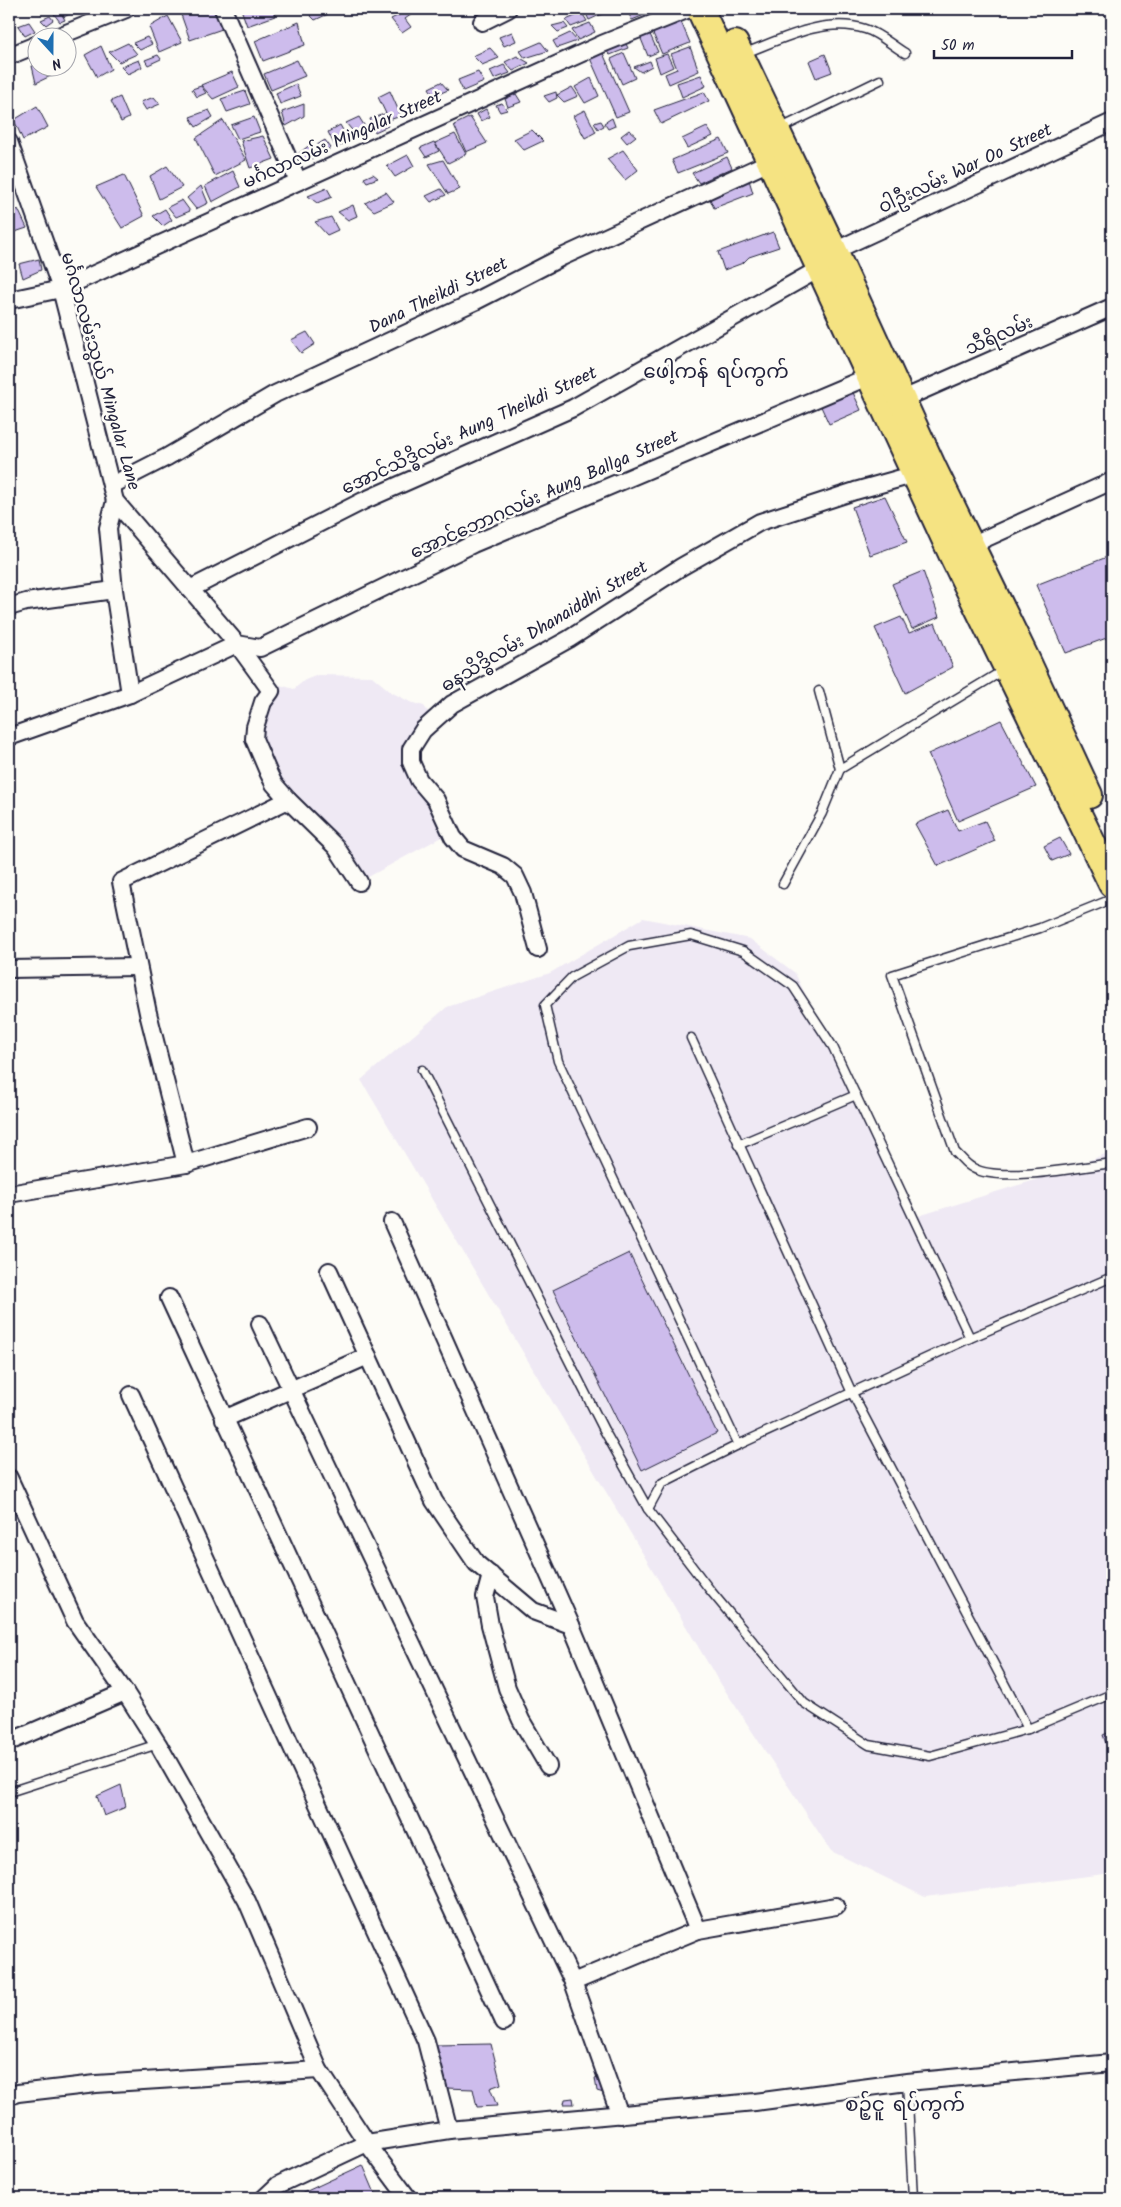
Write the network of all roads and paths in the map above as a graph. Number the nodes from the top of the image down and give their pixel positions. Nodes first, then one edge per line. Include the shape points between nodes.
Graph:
1 (126, 9) edge
2 (223, 9) edge
3 (508, 9) edge
4 (689, 9) edge
5 (700, 9) edge
6 (718, 9) edge
7 (482, 22) dead end
8 (78, 28) edge
9 (28, 48) edge
10 (905, 53) dead end
11 (9, 56) edge
12 (732, 58) junction
13 (880, 80) dead end
14 (1112, 122) edge
15 (769, 134) junction
16 (9, 142) edge
17 (779, 158) junction
18 (298, 181) junction
19 (827, 260) junction
20 (61, 289) junction
21 (9, 300) edge
22 (1112, 307) edge
23 (870, 376) junction
24 (903, 399) junction
25 (916, 474) junction
26 (1112, 481) edge
27 (114, 493) junction
28 (971, 545) junction
29 (114, 590) junction
30 (190, 590) junction
31 (9, 607) edge
32 (237, 644) junction
33 (1017, 665) junction
34 (819, 691) dead end
35 (130, 694) junction
36 (9, 736) edge
37 (840, 769) junction
38 (288, 800) junction
39 (1112, 846) edge
40 (359, 882) dead end
41 (783, 884) dead end
42 (1112, 884) edge
43 (1112, 899) edge
44 (538, 949) dead end
45 (137, 967) junction
46 (9, 970) edge
47 (691, 1038) dead end
48 (422, 1070) dead end
49 (856, 1095) junction
50 (308, 1127) dead end
51 (738, 1145) junction
52 (1112, 1163) edge
53 (186, 1164) junction
54 (9, 1194) edge
55 (392, 1222) dead end
56 (329, 1271) dead end
57 (1112, 1277) edge
58 (169, 1298) dead end
59 (260, 1324) dead end
60 (970, 1338) junction
61 (368, 1356) junction
62 (290, 1389) junction
63 (852, 1393) junction
64 (130, 1395) dead end
65 (224, 1419) junction
66 (738, 1446) junction
67 (9, 1478) edge
68 (13, 1499) edge
69 (648, 1509) junction
70 (491, 1575) junction
71 (571, 1626) junction
72 (125, 1692) junction
73 (1112, 1694) edge
74 (1028, 1729) junction
75 (9, 1742) edge
76 (158, 1744) junction
77 (548, 1766) dead end
78 (9, 1792) edge
79 (836, 1906) dead end
80 (698, 1930) junction
81 (573, 1982) junction
82 (504, 2022) dead end
83 (1112, 2063) edge
84 (319, 2070) junction
85 (907, 2082) junction
86 (9, 2096) edge
87 (620, 2115) junction
88 (449, 2130) junction
89 (367, 2143) junction
90 (264, 2198) edge
91 (408, 2198) edge
92 (913, 2198) edge

1 - 8 street
2 - 18 street
3 - 7 street
4 - 18 street, မင်္ဂလာလမ်း Mingalar Street via 602,44
5 - 12 main road
6 - 12 main road
9 - 11 street
10 - 12 lane via 866,29 836,24 805,30
12 - 15 main road
13 - 15 lane
14 - 19 street, ဝါဦးလမ်း War Oo Street
15 - 17 main road
16 - 20 street, မင်္ဂလာလမ်းသွယ် Mingalar Lane
17 - 19 main road
17 - 27 street, Dana Theikdi Street via 275,394 167,457
18 - 20 street, မင်္ဂလာလမ်း Mingalar Street
19 - 23 main road
19 - 24 main road
19 - 30 street, အောင်သိဒ္ဓိလမ်း Aung Theikdi Street via 573,408 364,501
20 - 21 street, မင်္ဂလာလမ်း Mingalar Street
20 - 27 street, မင်္ဂလာလမ်းသွယ် Mingalar Lane
22 - 24 street, သီရိလမ်း
23 - 25 main road
23 - 32 street, အောင်ဘောဂလမ်း Aung Ballga Street via 473,544 260,648
24 - 28 main road
25 - 33 main road
25 - 44 street, ဓနသိဒ္ဓိလမ်း Dhanaiddhi Street via 760,522 681,567 569,639 452,704 423,730 411,749 411,762 419,780 436,800 453,837 463,848 503,866 514,876 524,893
26 - 28 street
27 - 29 street via 108,528
27 - 30 street, မင်္ဂလာလမ်းသွယ် Mingalar Lane
28 - 33 main road
29 - 31 street
29 - 35 street
30 - 32 street, မင်္ဂလာလမ်းသွယ် Mingalar Lane
32 - 35 street
32 - 38 street, မင်္ဂလာလမ်းသွယ် Mingalar Lane via 271,690 263,702 254,739 274,784
33 - 37 lane
33 - 39 main road
33 - 42 main road
34 - 37 lane
35 - 36 street
37 - 41 lane via 822,813
38 - 40 street, မင်္ဂလာလမ်းသွယ် Mingalar Lane via 336,847
38 - 45 street via 121,882
43 - 52 lane via 1040,928 892,975 955,1152 973,1168 999,1174 1046,1173
45 - 46 street
45 - 53 street
47 - 51 lane
48 - 69 lane via 600,1422
49 - 51 lane
49 - 60 lane
49 - 66 lane via 833,1047 793,986 743,951 691,934 629,946 572,977 545,1005 558,1061
50 - 53 street
51 - 63 lane
53 - 54 street
55 - 71 street
56 - 61 street
57 - 60 lane
58 - 65 street
59 - 62 street
60 - 63 lane
61 - 62 street
61 - 70 street via 434,1501 476,1563
62 - 65 street
62 - 81 street
63 - 66 lane
63 - 74 lane
64 - 88 street via 426,2041
65 - 82 street
66 - 69 lane via 662,1483
67 - 68 street
68 - 72 street via 75,1620
69 - 74 lane via 804,1703 868,1745 930,1756
70 - 71 street via 533,1612
70 - 77 street via 485,1597 507,1688
71 - 80 street
72 - 75 street
72 - 76 street
73 - 74 lane
76 - 78 lane
76 - 84 street via 247,1901
79 - 80 street
80 - 81 street
81 - 87 street
83 - 85 street
84 - 86 street via 96,2084
84 - 89 street
85 - 87 street via 755,2102
85 - 92 lane
87 - 88 street
88 - 89 street
89 - 90 street via 278,2185
89 - 91 street

